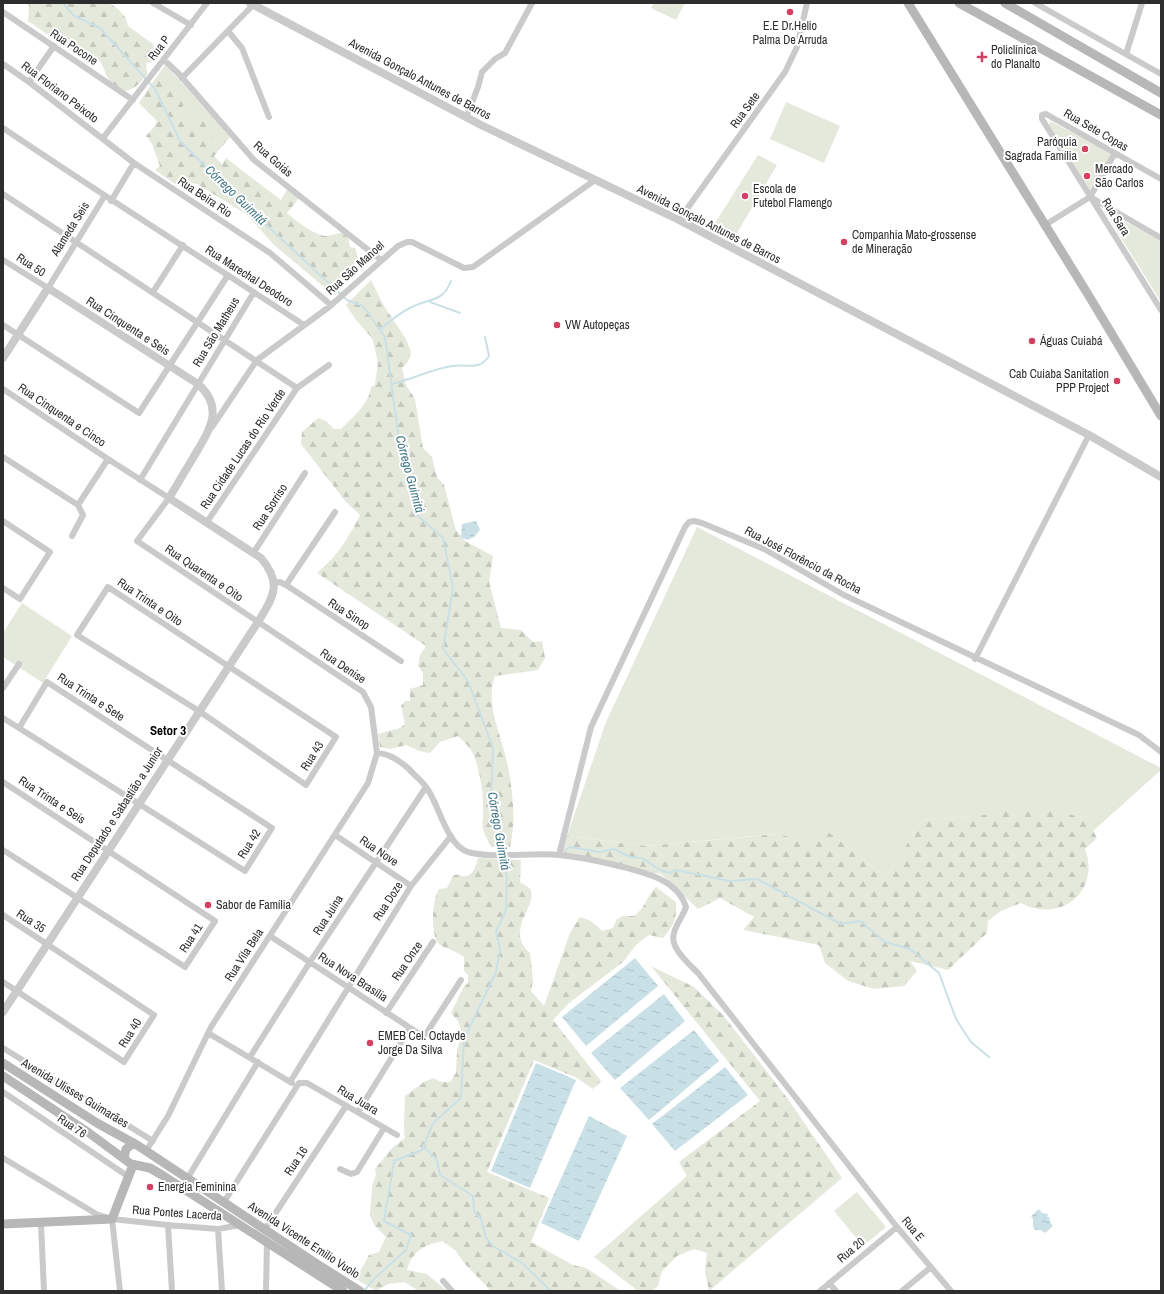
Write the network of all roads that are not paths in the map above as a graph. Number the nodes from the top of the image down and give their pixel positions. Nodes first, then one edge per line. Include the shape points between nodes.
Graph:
1 (153, 3) edge
2 (207, 3) edge
3 (532, 3) edge
4 (807, 3) edge
5 (908, 3) edge
6 (959, 3) edge
7 (1005, 3) edge
8 (1035, 3) edge
9 (1142, 3) edge
10 (252, 4) edge
11 (3, 12) edge
12 (191, 25) junction
13 (228, 31) junction
14 (54, 46) junction
15 (1126, 54) junction
16 (164, 60) junction
17 (3, 64) edge
18 (1161, 74) edge
19 (182, 78) junction
20 (29, 82) junction
21 (1161, 93) edge
22 (133, 100) junction
23 (1042, 115) joint
24 (1161, 116) edge
25 (269, 117) dead end
26 (466, 118) junction
27 (3, 128) edge
28 (103, 138) junction
29 (1115, 153) junction
30 (134, 163) junction
31 (1161, 179) edge
32 (595, 180) junction
33 (3, 194) edge
34 (104, 197) junction
35 (1090, 197) junction
36 (111, 201) junction
37 (679, 220) junction
38 (1045, 225) junction
39 (1161, 238) edge
40 (77, 242) junction
41 (183, 245) junction
42 (3, 260) edge
43 (381, 260) junction
44 (228, 275) junction
45 (48, 288) junction
46 (153, 292) junction
47 (254, 292) junction
48 (331, 305) junction
49 (1161, 310) edge
50 (198, 321) junction
51 (3, 325) edge
52 (304, 325) junction
53 (18, 335) junction
54 (224, 338) junction
55 (3, 358) edge
56 (257, 360) junction
57 (329, 364) dead end
58 (168, 366) junction
59 (198, 384) junction
60 (297, 388) junction
61 (3, 389) edge
62 (1161, 415) edge
63 (210, 429) junction
64 (1089, 435) junction
65 (3, 457) edge
66 (108, 459) junction
67 (305, 473) dead end
68 (1157, 475) edge
69 (140, 480) junction
70 (1161, 480) edge
71 (169, 498) junction
72 (78, 505) junction
73 (335, 512) dead end
74 (3, 521) edge
75 (207, 522) junction
76 (72, 536) dead end
77 (137, 541) joint
78 (254, 552) junction
79 (275, 583) junction
80 (286, 585) junction
81 (3, 588) edge
82 (258, 622) junction
83 (975, 659) junction
84 (401, 662) dead end
85 (19, 664) dead end
86 (228, 666) junction
87 (3, 688) edge
88 (199, 711) junction
89 (3, 718) edge
90 (19, 728) junction
91 (377, 752) junction
92 (1161, 752) edge
93 (167, 760) junction
94 (3, 782) edge
95 (426, 787) junction
96 (138, 804) junction
97 (335, 835) junction
98 (451, 836) junction
99 (3, 850) edge
100 (109, 850) junction
101 (559, 855) junction
102 (375, 862) junction
103 (411, 886) junction
104 (77, 899) junction
105 (3, 915) edge
106 (270, 936) junction
107 (433, 942) dead end
108 (47, 944) junction
109 (310, 962) junction
110 (461, 980) dead end
111 (3, 982) edge
112 (347, 987) junction
113 (17, 991) junction
114 (3, 1012) edge
115 (386, 1013) junction
116 (410, 1028) junction
117 (208, 1033) junction
118 (3, 1048) edge
119 (250, 1057) junction
120 (258, 1062) junction
121 (3, 1063) edge
122 (3, 1076) edge
123 (290, 1082) junction
124 (297, 1086) junction
125 (3, 1092) edge
126 (346, 1106) junction
127 (358, 1112) junction
128 (384, 1128) junction
129 (397, 1135) dead end
130 (153, 1141) junction
131 (134, 1143) junction
132 (146, 1151) junction
133 (3, 1158) edge
134 (124, 1158) junction
135 (136, 1165) junction
136 (340, 1169) dead end
137 (129, 1177) junction
138 (187, 1179) junction
139 (224, 1202) junction
140 (112, 1218) junction
141 (3, 1224) edge
142 (41, 1224) junction
143 (168, 1225) junction
144 (240, 1225) junction
145 (896, 1227) junction
146 (218, 1229) junction
147 (265, 1229) junction
148 (267, 1242) junction
149 (931, 1267) junction
150 (443, 1281) dead end
151 (829, 1283) junction
152 (356, 1289) edge
153 (44, 1291) edge
154 (120, 1291) edge
155 (172, 1291) edge
156 (222, 1291) edge
157 (266, 1291) edge
158 (343, 1291) edge
159 (452, 1291) edge
160 (820, 1291) edge
161 (836, 1291) edge
162 (902, 1291) edge
163 (951, 1291) edge

1 - 12 street
2 - 12 street, Rua P
3 - 26 street via 505,53 482,72
4 - 37 street, Rua Sete via 797,47 785,72
5 - 38 main road
6 - 24 main road
7 - 21 main road
8 - 15 street
9 - 15 street
10 - 13 street
10 - 26 street, Avenida Gonçalo Antunes de Barros
11 - 14 street, Rua Pocone
12 - 16 street, Rua P
13 - 19 street
13 - 25 street via 242,48
14 - 20 street
14 - 22 street, Rua Pocone
15 - 18 street
16 - 19 street, Rua Goiás
16 - 22 street, Rua P
17 - 20 street, Rua Floriano Peixoto
19 - 43 street, Rua Goiás via 254,160
20 - 28 street, Rua Floriano Peixoto
22 - 28 street, Rua P
23 - 29 street, Rua Sete Copas via 1046,114
23 - 35 street, Rua Sara via 1042,119
26 - 32 street, Avenida Gonçalo Antunes de Barros
27 - 34 street, Alameda Seis
28 - 30 street, Rua Beira Rio
29 - 31 street, Rua Sete Copas
29 - 35 street
30 - 36 street
30 - 48 street, Rua Beira Rio via 270,253
32 - 37 street, Avenida Gonçalo Antunes de Barros
32 - 43 street, Rua São Manoel via 473,267 464,268 412,242 398,246
33 - 40 street
34 - 36 street
34 - 40 street, Alameda Seis
35 - 38 street
35 - 39 street
35 - 49 street, Rua Sara
36 - 41 street
37 - 64 street, Avenida Gonçalo Antunes de Barros
38 - 62 main road
40 - 45 street, Alameda Seis
40 - 46 street
41 - 44 street, Rua Marechal Deodoro
41 - 46 street
42 - 45 street, Rua 50
43 - 48 street, Rua São Manoel
44 - 47 street, Rua Marechal Deodoro
44 - 50 street
45 - 53 street, Alameda Seis
45 - 58 street, Rua Cinquenta e Seis
46 - 50 street
47 - 52 street, Rua Marechal Deodoro
47 - 54 street, Rua São Matheus
48 - 52 street, Rua São Manoel
50 - 54 street
50 - 58 street
51 - 53 street
52 - 56 street, Rua São Manoel
53 - 55 street, Alameda Seis
53 - 58 street, Rua Cinquenta e Seis via 139,413
54 - 56 street
54 - 59 street, Rua São Matheus
56 - 60 street, Rua Cidade Lucas do Rio Verde
56 - 63 street, Rua São Manoel
57 - 60 street
58 - 59 street
59 - 63 street via 207,392 212,404
59 - 69 street, Rua São Matheus
60 - 75 street, Rua Cidade Lucas do Rio Verde
61 - 66 street, Rua Cinquenta e Cinco
63 - 71 street, Rua São Manoel
64 - 68 street, Avenida Gonçalo Antunes de Barros
64 - 83 street
65 - 72 street
66 - 69 street
66 - 72 street, Rua Cinquenta e Cinco
67 - 78 street, Rua Sorriso
68 - 70 street, Avenida Gonçalo Antunes de Barros
69 - 71 street
71 - 75 street
71 - 77 street, Rua São Manoel
72 - 76 street via 84,515
73 - 80 street
74 - 81 street via 50,552 20,599
75 - 78 street
77 - 82 street, Rua Quarenta e Oito
78 - 79 street via 266,564
79 - 80 street, Rua Sinop
79 - 82 street, Rua Deputado e Sabastião a Junior via 272,599
80 - 84 street, Rua Sinop
82 - 86 street, Rua Deputado e Sabastião a Junior
82 - 91 street, Rua Denise via 362,692 372,707
83 - 92 street, Rua José Florêncio da Rocha via 1139,736
83 - 101 street, Rua José Florêncio da Rocha via 844,595 764,549 702,523 688,522 591,727
85 - 87 street
86 - 88 street, Rua Deputado e Sabastião a Junior
86 - 88 street, Rua 43 via 336,737 306,785
86 - 88 street, Rua Trinta e Oito via 108,587 77,635
88 - 93 street, Rua Deputado e Sabastião a Junior
89 - 90 street
90 - 93 street, Rua Trinta e Sete via 48,682
90 - 96 street
91 - 95 street via 384,753 403,764
91 - 97 street, Rua Vila Bela via 368,783
93 - 96 street, Rua Deputado e Sabastião a Junior
93 - 96 street, Rua 42 via 272,828 245,871
94 - 100 street, Rua Trinta e Seis
95 - 98 street
95 - 102 street, Rua Juina
96 - 100 street, Rua Deputado e Sabastião a Junior
97 - 102 street, Rua Nove
97 - 106 street, Rua Vila Bela
98 - 101 street, Rua E via 458,847 468,852
98 - 103 street, Rua Doze
99 - 104 street
100 - 104 street, Rua Deputado e Sabastião a Junior
100 - 104 street, Rua 41 via 215,921 185,967
101 - 145 street, Rua E via 650,875 670,885 684,898 686,907 673,933 674,942 680,953
102 - 103 street, Rua Nove
102 - 109 street, Rua Juina
103 - 112 street, Rua Doze
104 - 108 street, Rua Deputado e Sabastião a Junior
105 - 108 street, Rua 35
106 - 109 street, Rua Nova Brasília
106 - 117 street, Rua Vila Bela
107 - 115 street, Rua Onze
108 - 113 street, Rua Deputado e Sabastião a Junior
108 - 113 street, Rua 40 via 154,1015 124,1062
109 - 112 street, Rua Nova Brasília
109 - 119 street, Rua Juina
110 - 116 street, Rua Nova Brasília via 424,1037
111 - 113 street
112 - 115 street, Rua Nova Brasília
112 - 123 street, Rua Doze
113 - 114 street, Rua Deputado e Sabastião a Junior
115 - 116 street, Rua Nova Brasília
116 - 127 street
117 - 119 street
117 - 130 street, Rua Vila Bela via 168,1116
118 - 130 street
119 - 120 street
120 - 123 street
120 - 138 street
121 - 131 main road, Avenida Ulisses Guimarães via 97,1123
122 - 134 main road, Avenida Ulisses Guimarães
123 - 124 street
124 - 126 street, Rua Juara via 299,1083 307,1082
124 - 139 street
125 - 137 street, Rua 76
126 - 127 street, Rua Juara
126 - 147 street, Rua 16
127 - 128 street, Rua Juara
128 - 129 street, Rua Juara
128 - 136 street via 357,1172 351,1174
130 - 132 street, Rua Vila Bela
131 - 132 main road, Avenida Vicente Emilio Vuolo
131 - 134 main road via 126,1149
132 - 135 main road
132 - 138 main road, Avenida Vicente Emilio Vuolo
133 - 140 street, Rua Pontes Lacerda via 87,1210
134 - 135 main road, Avenida Vicente Emilio Vuolo
135 - 137 main road
135 - 144 main road, Avenida Vicente Emilio Vuolo via 162,1175
137 - 140 main road
138 - 139 main road, Avenida Vicente Emilio Vuolo
139 - 147 main road, Avenida Vicente Emilio Vuolo
140 - 142 main road
140 - 143 street, Rua Pontes Lacerda
140 - 154 street
141 - 142 main road
142 - 153 street
143 - 146 street, Rua Pontes Lacerda
143 - 155 street
144 - 146 street, Rua Pontes Lacerda
144 - 148 main road, Avenida Vicente Emilio Vuolo
145 - 149 street, Rua E
145 - 151 street, Rua 20
146 - 156 street
147 - 152 main road, Avenida Vicente Emilio Vuolo
148 - 157 street
148 - 158 main road, Avenida Vicente Emilio Vuolo
149 - 162 street
149 - 163 street, Rua E
150 - 159 street
151 - 160 street, Rua 20
151 - 161 street

